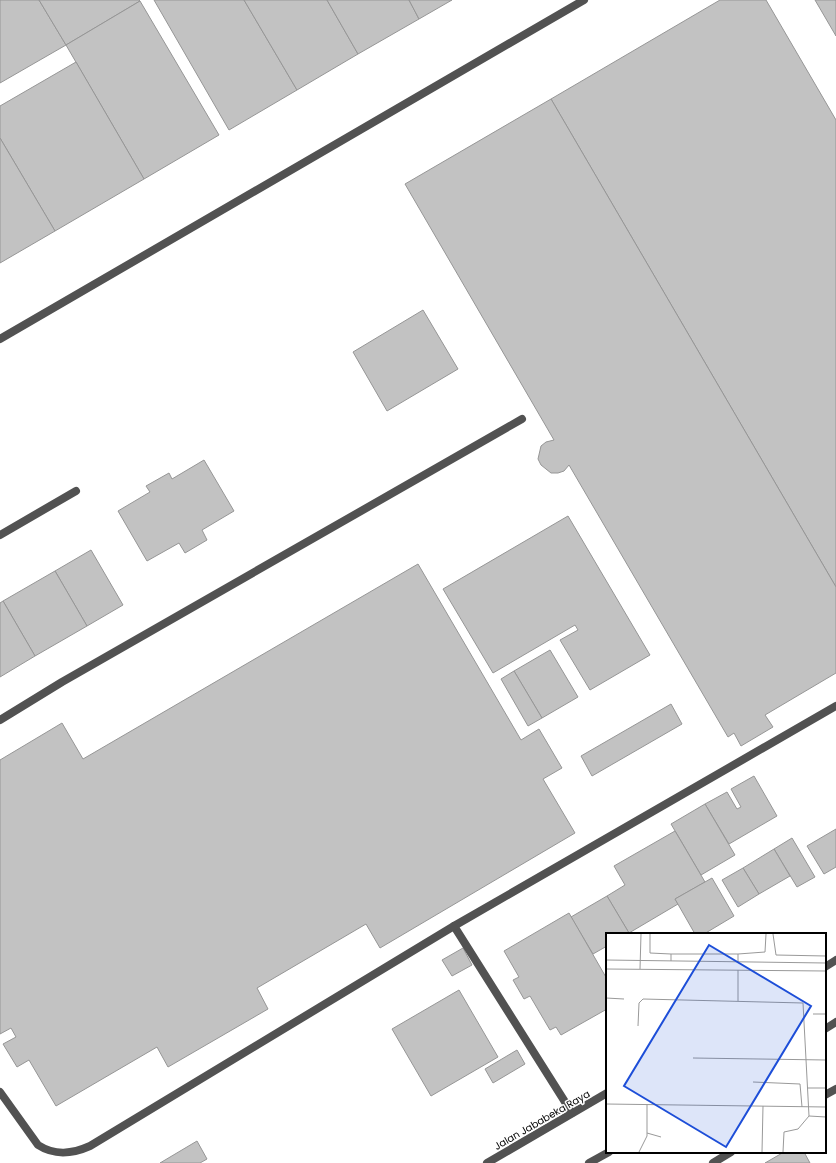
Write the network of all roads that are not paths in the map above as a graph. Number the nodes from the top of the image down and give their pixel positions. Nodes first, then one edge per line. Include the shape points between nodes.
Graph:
1 (584, 0) edge
2 (0, 339) edge
3 (522, 419) dead end
4 (76, 491) dead end
5 (0, 535) edge
6 (836, 706) edge
7 (0, 720) edge
8 (454, 926) junction
9 (836, 960) edge
10 (826, 966) edge
11 (836, 1022) edge
12 (826, 1028) edge
13 (836, 1089) edge
14 (0, 1092) edge
15 (606, 1094) edge
16 (826, 1094) edge
17 (572, 1113) junction
18 (608, 1153) edge
19 (729, 1153) edge
20 (599, 1160) edge
21 (487, 1163) edge
22 (589, 1163) edge
23 (713, 1163) edge

1 - 2 street
3 - 7 street
4 - 5 street
6 - 8 street
8 - 14 street via 77,1152 67,1154 46,1150 38,1145
8 - 17 street
9 - 10 street
11 - 12 street
13 - 16 street
15 - 17 street, Jalan Jababeka Raya
17 - 21 street, Jalan Jababeka Raya
18 - 20 street
19 - 23 street
20 - 22 street

